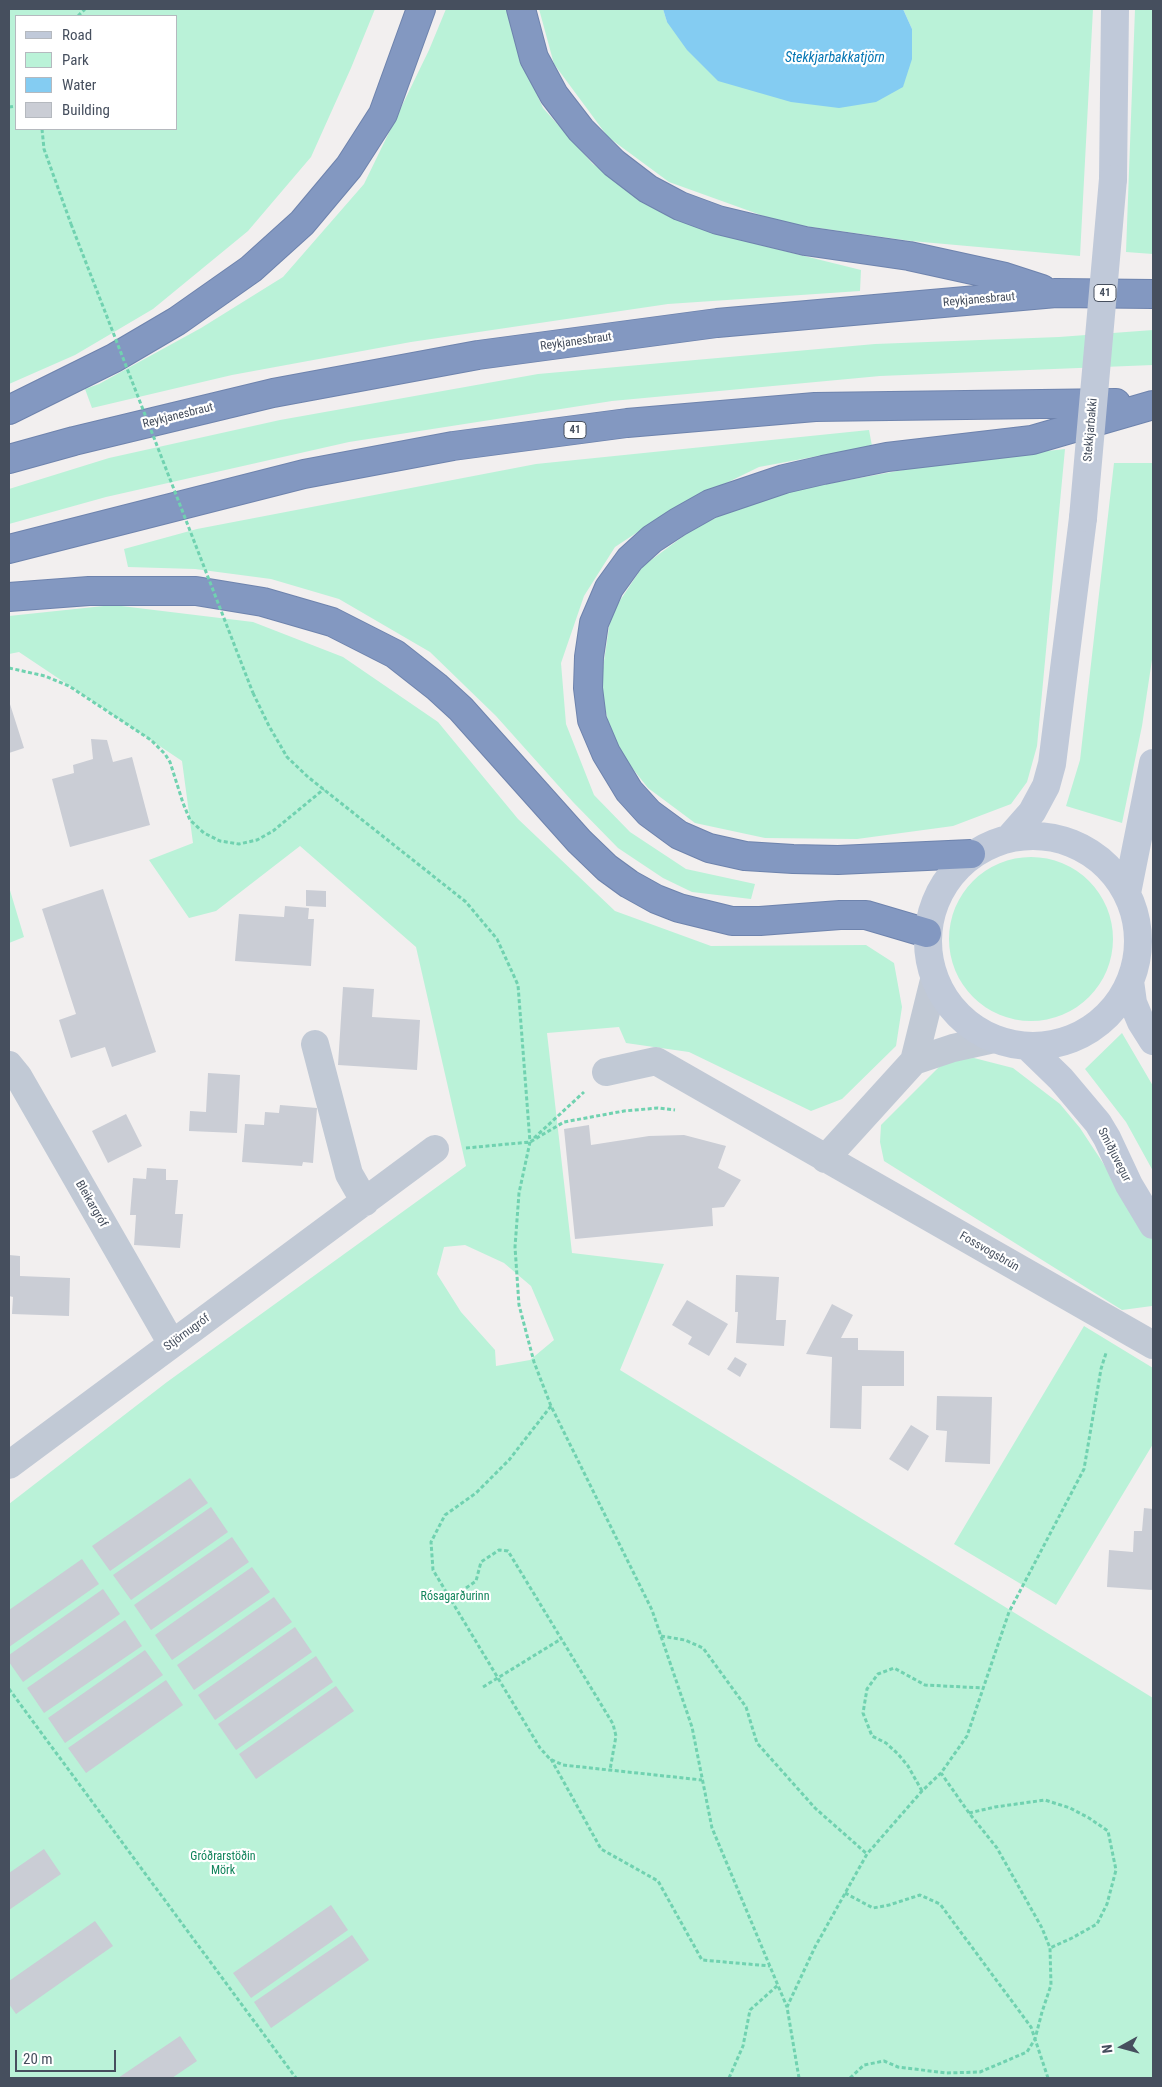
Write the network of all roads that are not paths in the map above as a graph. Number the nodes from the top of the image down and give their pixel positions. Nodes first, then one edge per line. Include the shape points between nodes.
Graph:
1 (421, 9) edge
2 (521, 9) edge
3 (1116, 9) edge
4 (1056, 293) junction
5 (1153, 294) edge
6 (1153, 404) edge
7 (9, 410) edge
8 (9, 459) edge
9 (9, 549) edge
10 (9, 597) edge
11 (1153, 763) edge
12 (1010, 837) junction
13 (971, 854) junction
14 (1127, 893) junction
15 (927, 933) junction
16 (934, 980) junction
17 (1130, 981) junction
18 (994, 1039) junction
19 (1153, 1041) edge
20 (315, 1044) dead end
21 (1027, 1046) junction
22 (914, 1061) junction
23 (9, 1064) edge
24 (606, 1072) road end
25 (435, 1149) road end
26 (825, 1159) junction
27 (365, 1202) junction
28 (1153, 1225) edge
29 (172, 1344) junction
30 (1153, 1345) edge
31 (9, 1465) edge

1 - 7 highway via 383,114 349,167 302,223 251,269 176,320 114,358
2 - 4 highway via 534,58 554,96 581,130 614,163 648,189 680,206 718,220 804,241 909,256 1005,277
3 - 12 main road, Stekkjarbakki, bridge via 1113,179 1083,518 1052,764 1046,786 1032,812
4 - 5 highway, Reykjanesbraut / 41
4 - 8 highway, Reykjanesbraut / 41 via 717,323 478,355 273,393
6 - 9 highway, 41 via 815,407 627,423 453,446 304,474
6 - 13 highway via 1032,440 878,459 784,479 719,501 678,522 630,559 609,588 594,623 588,688 592,720 606,753 630,791 649,814 678,835 709,848 745,856 793,860
10 - 15 highway via 89,590 196,591 262,602 332,622 395,654 438,687 579,841 607,868 656,899 732,921 866,915
11 - 14 main road
12 - 13 main road
12 - 14 main road via 1032,835 1078,845 1097,857
13 - 15 main road via 949,876 934,902
14 - 17 main road via 1135,914 1138,936
15 - 16 main road via 928,957
16 - 18 main road via 949,1005 969,1025
16 - 22 street
17 - 19 main road via 1133,1003
17 - 21 main road via 1106,1017 1089,1030 1056,1044
18 - 21 main road
18 - 22 street
20 - 27 street via 349,1174
21 - 28 main road, Smiðjuvegur via 1061,1079 1098,1123
22 - 26 street
23 - 29 street, Bleikargróf
24 - 26 street, Fossvogsbrún via 656,1062
25 - 27 street, Stjörnugróf
26 - 30 street, Fossvogsbrún
27 - 29 street, Stjörnugróf
29 - 31 street, Stjörnugróf

